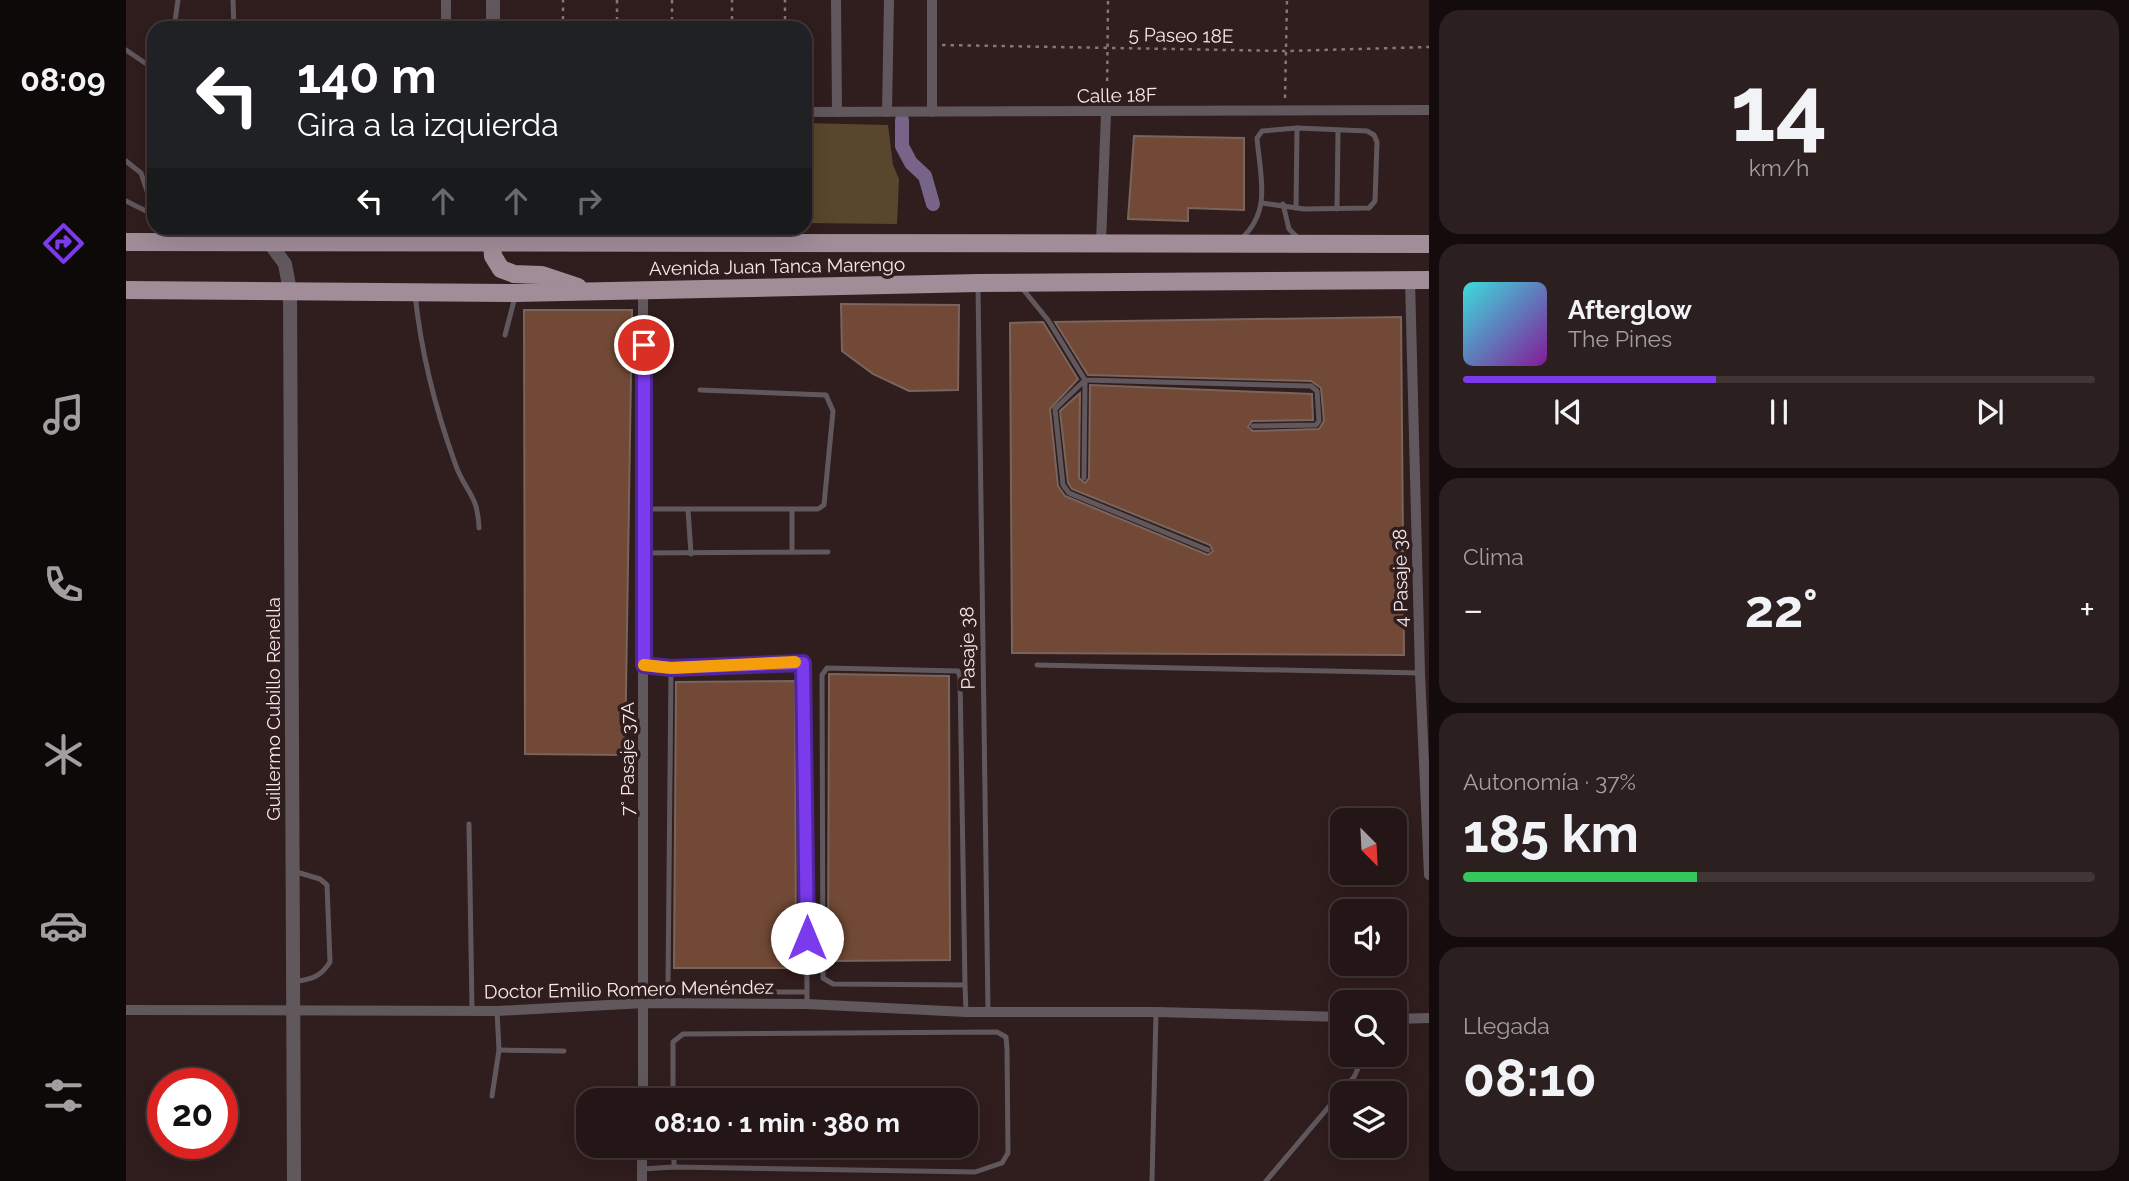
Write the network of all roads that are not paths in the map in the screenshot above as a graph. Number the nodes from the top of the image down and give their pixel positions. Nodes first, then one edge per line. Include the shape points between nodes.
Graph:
1 (178, 0) edge
2 (233, 0) edge
3 (446, 0) edge
4 (493, 0) edge
5 (836, 0) edge
6 (889, 0) edge
7 (932, 0) edge
8 (174, 21) edge
9 (234, 21) edge
10 (446, 21) edge
11 (493, 21) edge
12 (126, 50) edge
13 (147, 64) edge
14 (1429, 110) edge
15 (812, 112) edge
16 (837, 112) junction
17 (887, 112) junction
18 (932, 112) junction
19 (1107, 113) junction
20 (1297, 128) junction
21 (1338, 131) junction
22 (126, 161) edge
23 (147, 192) edge
24 (126, 201) edge
25 (1262, 203) junction
26 (1283, 204) junction
27 (1296, 208) junction
28 (1337, 209) junction
29 (147, 210) edge
30 (174, 235) edge
31 (371, 235) edge
32 (447, 235) edge
33 (492, 235) edge
34 (126, 242) edge
35 (180, 242) junction
36 (269, 242) junction
37 (1101, 243) junction
38 (1237, 243) junction
39 (1304, 243) junction
40 (1429, 244) edge
41 (1410, 280) junction
42 (1429, 280) edge
43 (978, 283) junction
44 (1018, 283) junction
45 (126, 290) edge
46 (290, 290) junction
47 (643, 290) junction
48 (414, 291) junction
49 (589, 291) junction
50 (516, 293) junction
51 (505, 335) dead end
52 (1085, 380) junction
53 (700, 390) dead end
54 (1253, 426) dead end
55 (1084, 478) dead end
56 (644, 509) junction
57 (688, 509) junction
58 (792, 509) junction
59 (479, 528) dead end
60 (1208, 550) dead end
61 (792, 552) junction
62 (828, 552) dead end
63 (644, 553) junction
64 (691, 554) junction
65 (644, 665) junction
66 (1037, 665) dead end
67 (671, 668) junction
68 (1420, 673) junction
69 (469, 824) dead end
70 (293, 871) junction
71 (1429, 875) edge
72 (294, 982) junction
73 (965, 985) junction
74 (807, 998) junction
75 (644, 1003) junction
76 (472, 1009) junction
77 (126, 1010) edge
78 (294, 1011) junction
79 (497, 1011) junction
80 (966, 1012) junction
81 (988, 1012) junction
82 (1156, 1012) junction
83 (1330, 1017) edge
84 (1429, 1018) edge
85 (1407, 1019) edge
86 (499, 1050) junction
87 (564, 1051) dead end
88 (1359, 1067) edge
89 (643, 1088) edge
90 (673, 1088) edge
91 (492, 1096) dead end
92 (674, 1158) edge
93 (674, 1167) junction
94 (642, 1175) edge
95 (294, 1181) edge
96 (1152, 1181) edge
97 (1266, 1181) edge

1 - 8 lane
2 - 9 lane
3 - 10 street
4 - 11 street
5 - 16 street
6 - 17 street
7 - 18 street
12 - 13 lane
14 - 19 street, Calle 18F
15 - 16 street, Calle 18F
16 - 17 street, Calle 18F
17 - 18 street, Calle 18F
18 - 19 street, Calle 18F
19 - 37 street
20 - 21 lane
20 - 25 lane via 1268,129 1257,138
20 - 27 lane
21 - 28 lane
21 - 28 lane via 1367,131 1377,142 1373,205
22 - 23 lane via 141,173
24 - 29 lane
25 - 26 lane
25 - 38 lane via 1260,216
26 - 27 lane
26 - 39 lane via 1289,229
27 - 28 lane
30 - 35 lane
31 - 32 main road, Avenida Juan Tanca Marengo
31 - 36 main road, Avenida Juan Tanca Marengo
32 - 33 main road, Avenida Juan Tanca Marengo
33 - 37 main road, Avenida Juan Tanca Marengo
33 - 49 main road via 493,256 501,269 542,275
34 - 35 main road, Avenida Juan Tanca Marengo
35 - 36 main road, Avenida Juan Tanca Marengo
36 - 46 street, Guillermo Cubillo Renella via 285,264
37 - 38 main road, Avenida Juan Tanca Marengo
38 - 39 main road, Avenida Juan Tanca Marengo
39 - 40 main road, Avenida Juan Tanca Marengo
41 - 42 main road, Avenida Juan Tanca Marengo
41 - 44 main road, Avenida Juan Tanca Marengo
41 - 68 street, 4 Pasaje 38
43 - 44 main road, Avenida Juan Tanca Marengo
43 - 47 main road, Avenida Juan Tanca Marengo
43 - 81 lane, Pasaje 38
44 - 52 lane via 1048,320
45 - 46 main road, Avenida Juan Tanca Marengo
46 - 48 main road, Avenida Juan Tanca Marengo
46 - 70 street, Guillermo Cubillo Renella
47 - 49 main road, Avenida Juan Tanca Marengo
47 - 56 street, 7° Pasaje 37A
48 - 50 main road, Avenida Juan Tanca Marengo
48 - 59 lane via 426,370 456,467 478,507
49 - 50 main road, Avenida Juan Tanca Marengo
50 - 51 lane
52 - 54 lane via 1311,386 1317,391 1316,425
52 - 55 lane
52 - 60 lane via 1055,409 1063,485 1069,492
53 - 58 lane via 826,395 834,411 824,505
56 - 57 lane
56 - 63 street, 7° Pasaje 37A
57 - 58 lane
57 - 64 lane
58 - 61 lane
61 - 62 lane
61 - 64 lane
63 - 64 lane
63 - 65 street, 7° Pasaje 37A
65 - 67 lane
65 - 75 street, 7° Pasaje 37A
66 - 68 lane
67 - 74 lane via 668,987 672,992
67 - 74 lane via 798,662 805,667
68 - 71 street, 4 Pasaje 38
69 - 76 lane
70 - 72 street, Guillermo Cubillo Renella
70 - 72 lane via 327,885 330,962 314,979
72 - 78 street, Guillermo Cubillo Renella
73 - 73 lane via 958,671 827,668 822,675 823,978 833,984
73 - 80 lane
74 - 75 street, Doctor Emilio Romero Menéndez
74 - 80 street, Doctor Emilio Romero Menéndez
75 - 79 street, Doctor Emilio Romero Menéndez
75 - 89 street, 7° Pasaje 37A
76 - 78 street, Doctor Emilio Romero Menéndez
76 - 79 street, Doctor Emilio Romero Menéndez
77 - 78 street, Doctor Emilio Romero Menéndez
78 - 95 street, Guillermo Cubillo Renella
79 - 86 lane
80 - 81 street, Doctor Emilio Romero Menéndez
81 - 82 street, Doctor Emilio Romero Menéndez
82 - 83 street, Doctor Emilio Romero Menéndez
82 - 96 lane
84 - 85 street
86 - 87 lane
86 - 91 lane
88 - 97 lane
90 - 93 lane via 673,1042 682,1034 984,1032 1006,1037 1008,1153 990,1169
92 - 93 lane
93 - 94 lane

